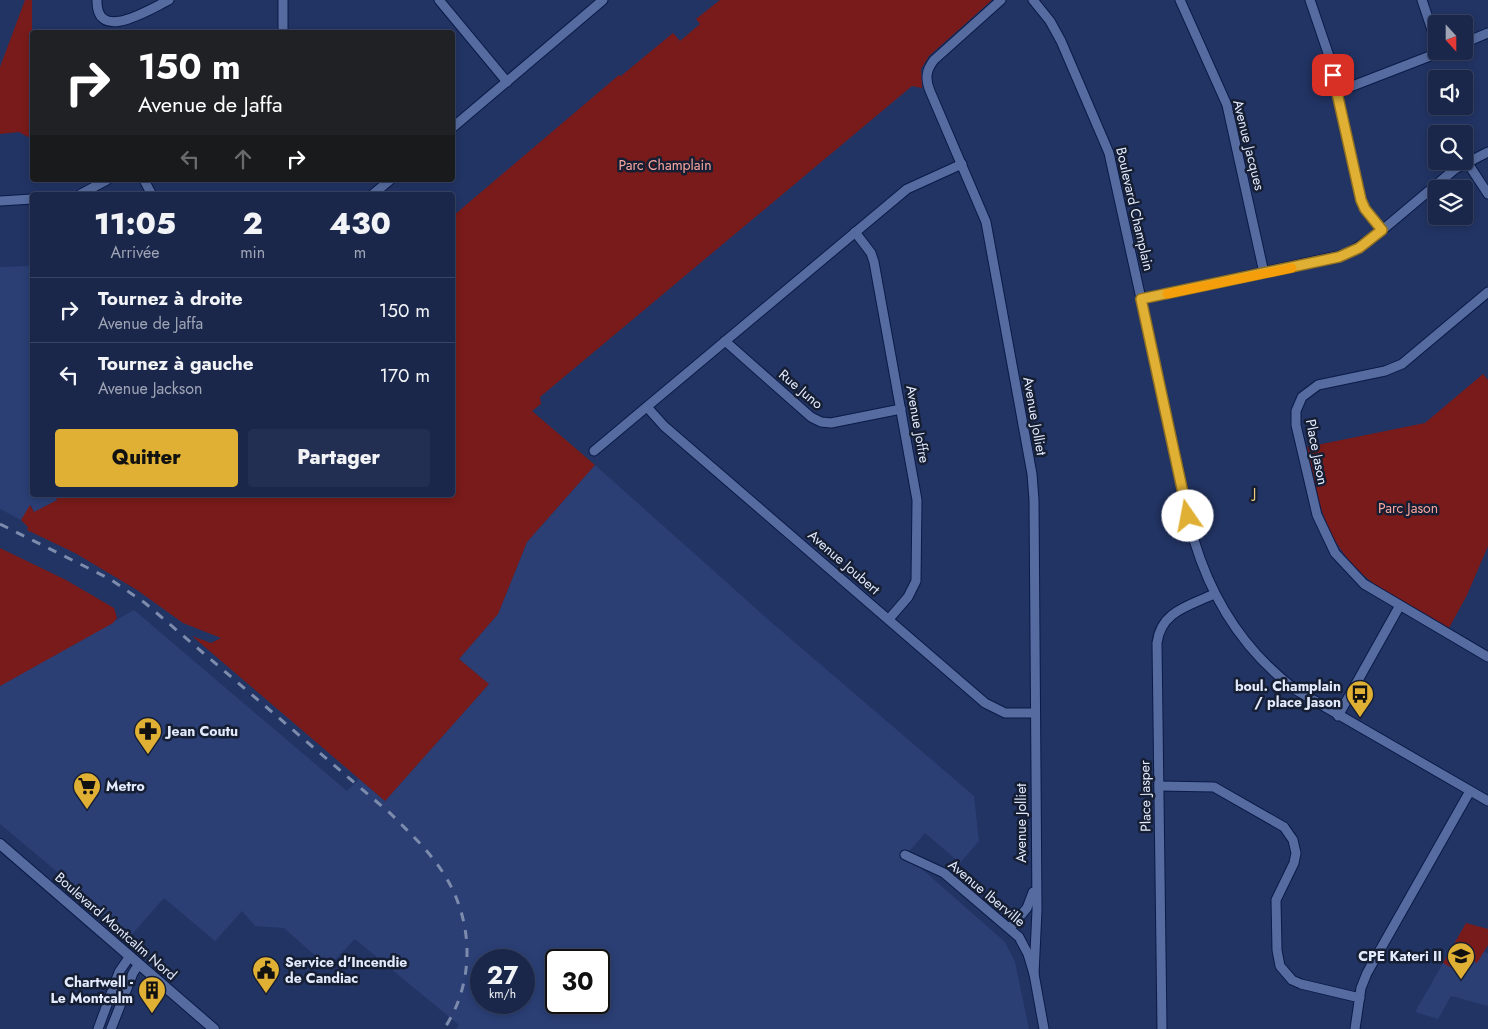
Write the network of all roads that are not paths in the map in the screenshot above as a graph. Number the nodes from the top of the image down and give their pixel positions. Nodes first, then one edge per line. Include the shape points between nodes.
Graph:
1 (97, 0) edge
2 (169, 0) edge
3 (283, 0) edge
4 (439, 0) edge
5 (603, 0) edge
6 (1001, 0) edge
7 (1033, 0) edge
8 (1180, 0) edge
9 (1310, 0) edge
10 (1422, 0) edge
11 (1428, 18) edge
12 (282, 30) edge
13 (1488, 33) edge
14 (1473, 39) edge
15 (1428, 57) edge
16 (507, 82) junction
17 (1337, 92) junction
18 (455, 125) edge
19 (1488, 152) edge
20 (1473, 159) edge
21 (962, 164) junction
22 (1457, 170) edge
23 (1472, 170) edge
24 (103, 182) edge
25 (388, 182) edge
26 (85, 192) edge
27 (376, 192) edge
28 (1488, 194) edge
29 (30, 199) edge
30 (0, 201) edge
31 (1382, 230) junction
32 (855, 232) junction
33 (1264, 274) junction
34 (1488, 292) edge
35 (1141, 299) junction
36 (726, 341) junction
37 (647, 407) junction
38 (902, 409) junction
39 (594, 451) dead end
40 (1214, 594) junction
41 (1399, 606) junction
42 (888, 619) junction
43 (1488, 657) edge
44 (1034, 713) junction
45 (1338, 716) junction
46 (1159, 786) junction
47 (1470, 791) junction
48 (1488, 801) edge
49 (0, 844) edge
50 (905, 855) dead end
51 (1035, 884) junction
52 (1010, 928) junction
53 (130, 956) junction
54 (139, 964) junction
55 (1034, 974) junction
56 (1360, 998) junction
57 (98, 1029) edge
58 (111, 1029) edge
59 (214, 1029) edge
60 (1044, 1029) edge
61 (1162, 1029) edge
62 (1355, 1029) edge

1 - 2 street via 99,14 104,20 113,22 130,19
3 - 12 street
4 - 16 street
5 - 16 street
6 - 21 street, Avenue Jolliet via 934,60 927,72 930,91
7 - 35 street, Boulevard Champlain via 1061,41 1106,143
8 - 33 street, Avenue Jacques via 1227,105
9 - 17 street
10 - 11 street
13 - 14 street
15 - 17 street
16 - 18 street
17 - 31 street via 1361,200
19 - 20 street
21 - 32 street via 911,187
21 - 44 street, Avenue Jolliet via 988,231 1032,474
22 - 31 street
23 - 28 street
24 - 26 street
25 - 27 street
29 - 30 street
31 - 33 street via 1346,254
32 - 36 street
32 - 38 street, Avenue Joffre via 874,262
33 - 35 street
34 - 41 street, Place Jason via 1402,364 1385,371 1318,385 1302,398 1296,411 1296,425 1312,499 1329,543 1341,561 1364,584
35 - 40 street, Boulevard Champlain via 1191,528
36 - 37 street
36 - 38 street, Rue Juno via 820,422
37 - 39 street
37 - 42 street, Avenue Joubert via 664,426
38 - 42 street, Avenue Joffre via 916,493 917,575 911,592
40 - 45 street, Boulevard Champlain via 1236,629 1266,665 1296,690
40 - 46 street, Place Jasper via 1168,618 1158,635
41 - 43 street, Place Jason
41 - 45 street
42 - 44 street, Avenue Joubert via 990,707 1008,714
44 - 51 street, Avenue Jolliet
45 - 47 street, Boulevard Champlain
46 - 56 street via 1214,788 1284,827 1293,840 1296,853 1276,900 1280,966 1292,980 1301,984
46 - 61 street, Place Jasper
47 - 48 street, Boulevard Champlain
47 - 56 street via 1367,973
49 - 53 street, Boulevard Montcalm Nord
50 - 52 street, Avenue Iberville via 944,873
51 - 52 street, Avenue Jolliet via 1030,904
51 - 55 street, Avenue Jolliet via 1037,942
52 - 55 street, Avenue Iberville via 1025,947
53 - 54 street, Boulevard Montcalm Nord
53 - 57 street via 119,972
54 - 58 street via 132,973
54 - 59 street, Boulevard Montcalm Nord
55 - 60 street, Avenue Iberville
56 - 62 street

